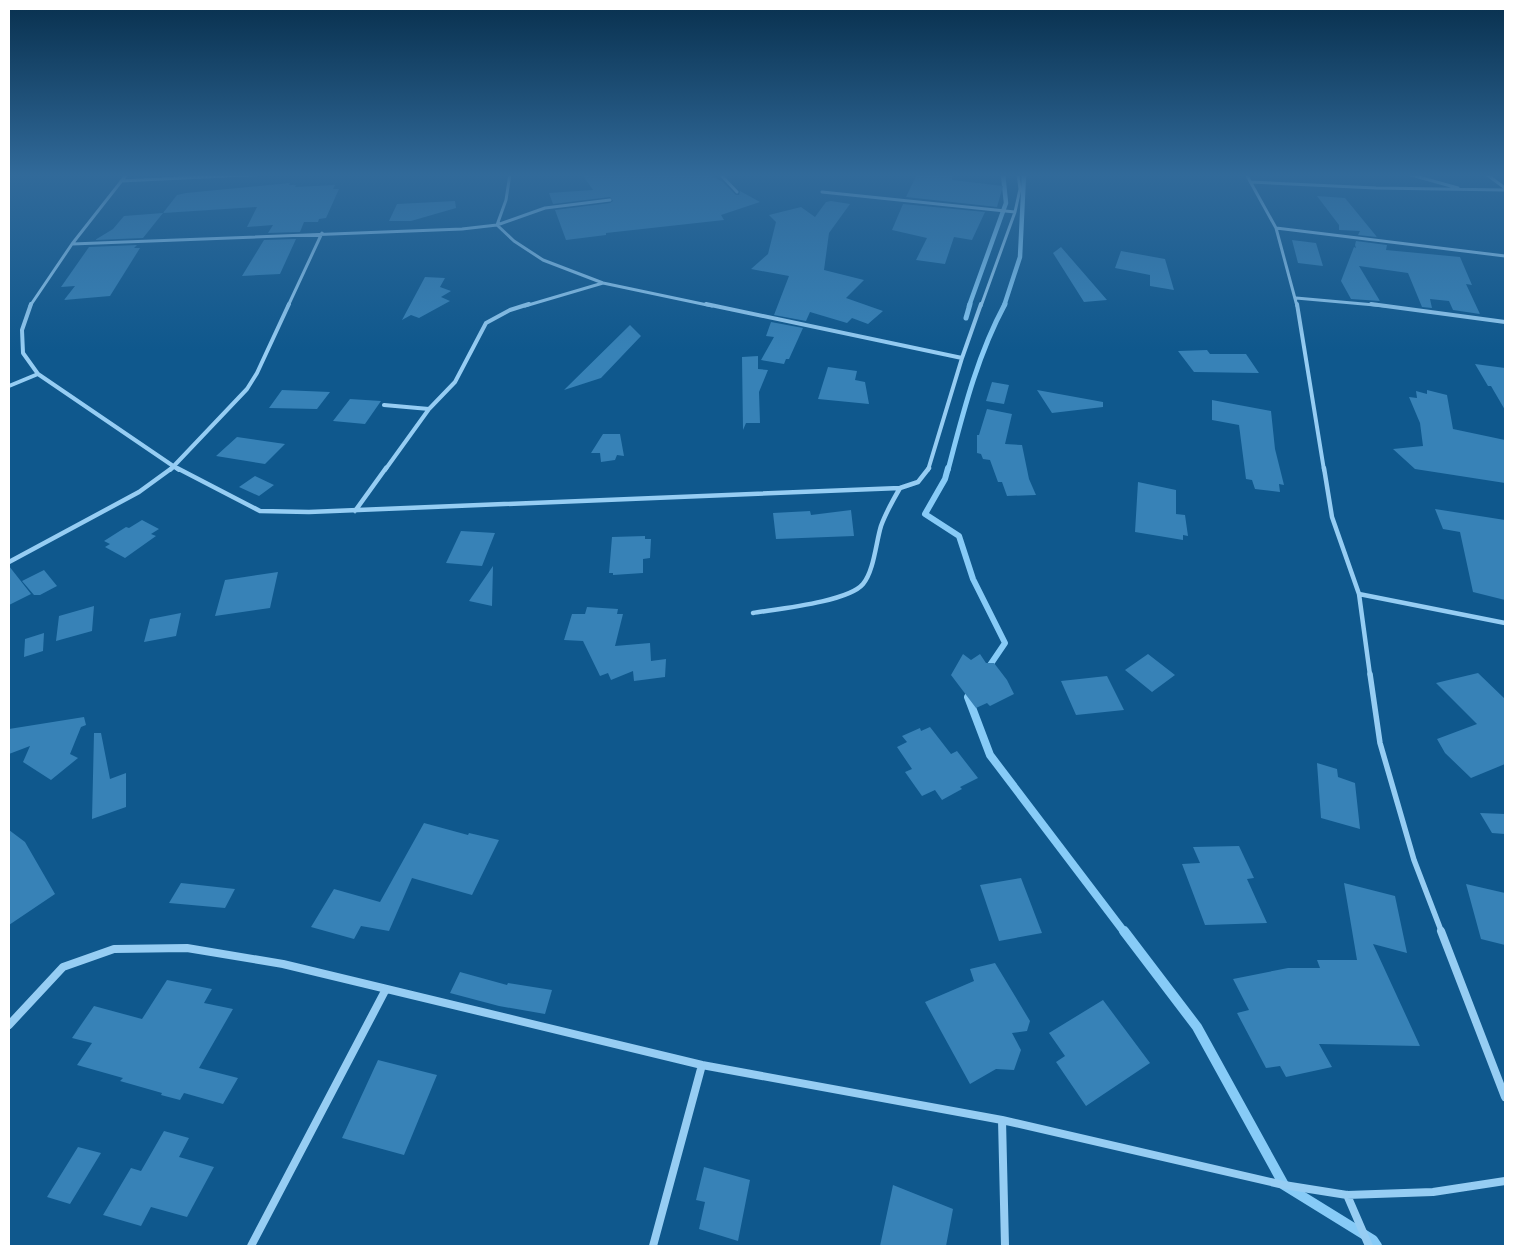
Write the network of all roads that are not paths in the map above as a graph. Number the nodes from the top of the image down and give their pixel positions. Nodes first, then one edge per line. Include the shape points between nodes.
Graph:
1 (81, 233) edge
2 (322, 233) junction
3 (348, 233) edge
4 (505, 233) edge
5 (1008, 233) edge
6 (1277, 233) edge
7 (1313, 233) edge
8 (72, 244) junction
9 (1505, 256) edge
10 (603, 283) junction
11 (1296, 298) junction
12 (1505, 322) edge
13 (962, 358) junction
14 (38, 374) junction
15 (9, 386) edge
16 (384, 405) dead end
17 (429, 409) junction
18 (174, 467) junction
19 (900, 488) junction
20 (355, 511) junction
21 (9, 562) edge
22 (1359, 594) junction
23 (753, 613) dead end
24 (1505, 624) edge
25 (386, 989) junction
26 (9, 1025) edge
27 (702, 1065) junction
28 (1505, 1098) edge
29 (1002, 1120) junction
30 (1505, 1181) edge
31 (1347, 1195) junction
32 (251, 1246) edge
33 (653, 1246) edge
34 (1005, 1246) edge
35 (1369, 1246) edge

1 - 8 street
2 - 3 street
2 - 8 street
2 - 18 street via 247,389
4 - 10 street via 544,260
5 - 13 street
6 - 11 street
7 - 9 street
8 - 14 street via 32,304 22,330 23,353
10 - 13 street
10 - 17 street via 510,310 490,320 455,382
11 - 12 street via 1389,306
11 - 22 street via 1332,517
13 - 19 street via 930,467 923,480
14 - 15 street
14 - 18 street
16 - 17 street
17 - 20 street
18 - 20 street via 260,511
18 - 21 street via 139,492
19 - 20 street
19 - 23 street via 884,519 864,582 857,590 851,594
22 - 24 street
22 - 28 street via 1380,743 1411,851
25 - 26 street via 283,964 188,948 114,949 63,967
25 - 27 street
25 - 32 street
27 - 29 street
27 - 33 street
29 - 31 street via 1284,1185
29 - 34 street
30 - 31 street via 1433,1192
31 - 35 street

